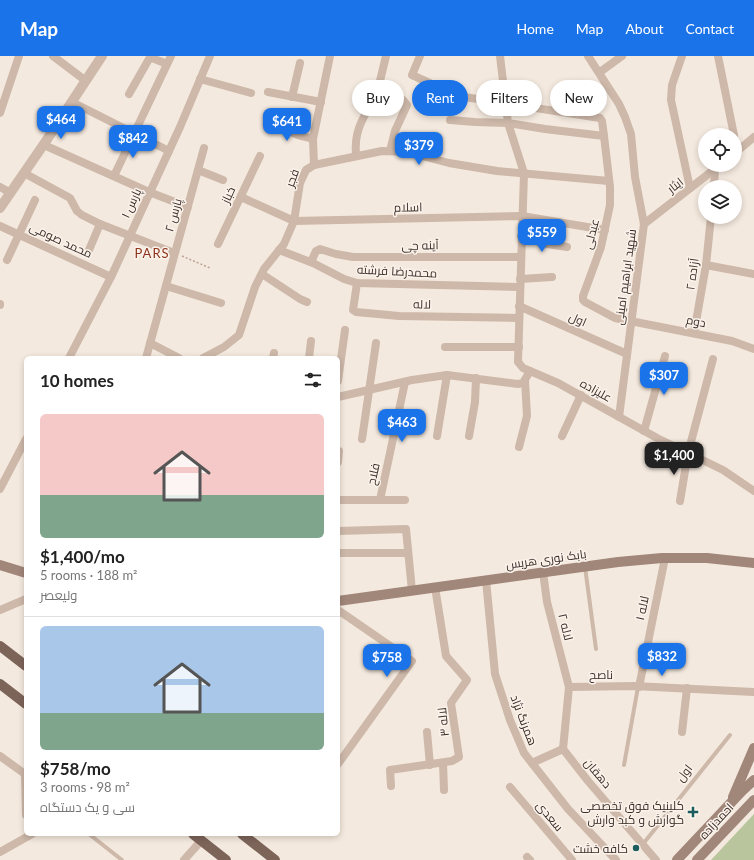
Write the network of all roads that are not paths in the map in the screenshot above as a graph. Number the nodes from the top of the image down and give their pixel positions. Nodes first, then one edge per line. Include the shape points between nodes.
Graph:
1 (19, 56) edge
2 (53, 56) edge
3 (102, 56) edge
4 (210, 56) edge
5 (330, 56) edge
6 (386, 56) edge
7 (420, 56) edge
8 (500, 56) edge
9 (588, 56) edge
10 (622, 56) edge
11 (682, 56) edge
12 (718, 56) edge
13 (169, 60) edge
14 (300, 63) dead end
15 (600, 72) junction
16 (200, 79) junction
17 (502, 80) edge
18 (86, 81) junction
19 (268, 92) dead end
20 (250, 93) dead end
21 (129, 94) dead end
22 (292, 97) junction
23 (476, 99) edge
24 (72, 102) junction
25 (321, 102) junction
26 (542, 109) edge
27 (0, 113) edge
28 (363, 116) edge
29 (507, 116) edge
30 (281, 120) dead end
31 (450, 120) dead end
32 (508, 123) junction
33 (733, 128) edge
34 (134, 134) junction
35 (604, 136) junction
36 (754, 137) edge
37 (313, 139) junction
38 (44, 145) junction
39 (742, 147) edge
40 (204, 148) dead end
41 (169, 151) junction
42 (390, 151) junction
43 (356, 155) junction
44 (260, 156) dead end
45 (314, 165) junction
46 (198, 170) junction
47 (711, 172) edge
48 (524, 173) junction
49 (24, 174) junction
50 (114, 176) junction
51 (223, 180) dead end
52 (609, 181) junction
53 (0, 187) edge
54 (690, 188) junction
55 (150, 192) junction
56 (11, 193) junction
57 (241, 197) junction
58 (35, 200) dead end
59 (188, 207) junction
60 (0, 208) edge
61 (522, 216) junction
62 (294, 221) junction
63 (100, 224) junction
64 (644, 224) junction
65 (710, 224) edge
66 (0, 226) edge
67 (605, 230) junction
68 (18, 234) junction
69 (130, 235) junction
70 (521, 236) junction
71 (218, 244) dead end
72 (567, 247) dead end
73 (89, 250) dead end
74 (279, 250) junction
75 (174, 253) junction
76 (520, 257) junction
77 (7, 260) dead end
78 (311, 262) junction
79 (706, 265) junction
80 (262, 274) junction
81 (754, 274) edge
82 (111, 277) junction
83 (552, 277) dead end
84 (357, 283) junction
85 (520, 283) junction
86 (166, 286) junction
87 (307, 302) dead end
88 (222, 303) dead end
89 (519, 306) junction
90 (519, 318) junction
91 (632, 322) junction
92 (345, 330) dead end
93 (694, 333) junction
94 (311, 341) dead end
95 (150, 343) junction
96 (376, 343) dead end
97 (445, 347) dead end
98 (518, 347) junction
99 (754, 349) edge
100 (627, 354) junction
101 (70, 356) edge
102 (147, 356) edge
103 (175, 356) edge
104 (207, 356) edge
105 (309, 356) edge
106 (665, 356) dead end
107 (713, 359) dead end
108 (340, 366) edge
109 (526, 369) junction
110 (447, 375) junction
111 (476, 378) junction
112 (525, 380) junction
113 (405, 382) junction
114 (370, 390) junction
115 (581, 395) junction
116 (340, 398) edge
117 (619, 417) junction
118 (644, 431) junction
119 (438, 436) dead end
120 (469, 436) dead end
121 (562, 436) dead end
122 (362, 439) dead end
123 (24, 444) edge
124 (519, 447) dead end
125 (688, 453) junction
126 (0, 489) edge
127 (754, 491) edge
128 (340, 500) edge
129 (380, 500) junction
130 (405, 500) dead end
131 (680, 502) dead end
132 (340, 531) edge
133 (340, 553) dead end
134 (408, 553) junction
135 (665, 558) junction
136 (754, 563) edge
137 (0, 565) edge
138 (585, 566) junction
139 (24, 572) edge
140 (543, 572) junction
141 (486, 580) junction
142 (436, 588) junction
143 (412, 591) junction
144 (24, 600) edge
145 (340, 605) edge
146 (340, 606) edge
147 (0, 610) edge
148 (0, 646) edge
149 (596, 649) dead end
150 (24, 664) edge
151 (0, 684) edge
152 (569, 687) junction
153 (638, 687) junction
154 (686, 688) junction
155 (754, 692) edge
156 (24, 702) edge
157 (427, 732) dead end
158 (682, 732) dead end
159 (730, 735) dead end
160 (754, 748) edge
161 (563, 749) junction
162 (0, 756) edge
163 (340, 761) edge
164 (443, 763) junction
165 (532, 763) junction
166 (430, 764) junction
167 (624, 765) dead end
168 (24, 773) edge
169 (754, 780) edge
170 (391, 786) dead end
171 (510, 787) dead end
172 (444, 790) dead end
173 (754, 800) edge
174 (731, 803) junction
175 (26, 836) edge
176 (92, 836) edge
177 (195, 836) edge
178 (245, 836) edge
179 (201, 841) junction
180 (643, 845) junction
181 (0, 852) edge
182 (122, 860) edge
183 (184, 860) edge
184 (226, 860) edge
185 (275, 860) edge
186 (572, 860) edge
187 (616, 860) edge
188 (656, 860) edge
189 (677, 860) edge
190 (697, 860) edge

1 - 27 street
2 - 18 street
3 - 18 street
4 - 16 street, پارس ۱
5 - 25 street
6 - 42 street via 380,88 403,100 407,105 395,131
7 - 23 street via 412,75 458,96
8 - 17 street
9 - 15 street, شهید ابراهیم امینی
10 - 15 street
11 - 54 street via 672,85 671,100
12 - 33 street
13 - 21 street via 149,59
13 - 34 street
14 - 22 street
15 - 64 street, شهید ابراهیم امینی via 619,104 631,134 635,177
16 - 20 street
16 - 41 street, پارس ۱
18 - 24 street
19 - 22 street
22 - 25 street
24 - 34 street
24 - 38 street
25 - 37 street
26 - 35 street, عبدلی via 600,118
28 - 43 street via 359,122 355,143
29 - 32 street
30 - 37 street via 286,130
31 - 32 street
32 - 35 street
32 - 48 street
34 - 41 street
34 - 50 street
35 - 52 street, عبدلی
36 - 39 street
37 - 45 street
38 - 49 street
38 - 50 street
40 - 46 street, پارس ۲
41 - 55 street, پارس ۱
42 - 43 street, فجر
42 - 48 street, فجر via 407,152 449,163 497,171
43 - 45 street, فجر
44 - 57 street, خباز
45 - 62 street, فجر via 306,170 300,183
46 - 51 street
46 - 59 street, پارس ۲
47 - 54 street, ایثار
48 - 52 street, فجر
48 - 61 street
49 - 56 street
49 - 63 street via 70,198 79,213
50 - 55 street
52 - 67 street, عبدلی via 610,205
53 - 56 street
54 - 64 street, ایثار
55 - 59 street
55 - 69 street, پارس ۱
56 - 60 street
57 - 62 street
57 - 71 street, خباز
58 - 68 street
59 - 75 street, پارس ۲
61 - 62 street, اسلام
61 - 67 street, اسلام
61 - 70 street
62 - 74 street, فجر
63 - 69 street
63 - 73 street
64 - 91 street, شهید ابراهیم امینی
65 - 79 street, آزاده ۲
66 - 68 street, محمد صومی
67 - 91 street, عبدلی via 583,300 615,318
68 - 77 street
68 - 82 street, محمد صومی
69 - 75 street
69 - 82 street, پارس ۱
70 - 72 street
70 - 76 street
74 - 78 street, محمدرضا فرشته
74 - 80 street, فجر
75 - 86 street, پارس ۲
76 - 78 street, آینه چی via 353,257 320,249 316,251
76 - 85 street
78 - 84 street, محمدرضا فرشته
79 - 81 street
79 - 93 street, آزاده ۲
80 - 87 street
80 - 104 street, فجر via 239,335
82 - 101 street, پارس ۱
83 - 85 street, محمدرضا فرشته
84 - 85 street, محمدرضا فرشته
84 - 90 street, لاله via 353,310 356,312 399,316
85 - 89 street
86 - 88 street
86 - 95 street, پارس ۲
89 - 90 street
89 - 100 street, اول
90 - 98 street
91 - 93 street, دوم
91 - 100 street, شهید ابراهیم امینی
92 - 108 street
93 - 99 street, دوم via 732,341
94 - 105 street
95 - 102 street, پارس ۲
95 - 103 street
96 - 114 street
97 - 98 street
98 - 109 street via 518,362
100 - 117 street, شهید ابراهیم امینی
106 - 118 street
107 - 125 street
109 - 112 street
109 - 115 street, علیزاده
110 - 111 street
110 - 113 street
110 - 119 street
111 - 112 street via 518,384
111 - 120 street
112 - 124 street via 527,416
113 - 114 street
113 - 129 street, فلاح
114 - 116 street
114 - 122 street
115 - 117 street, علیزاده
115 - 121 street
117 - 118 street, علیزاده
118 - 125 street, علیزاده
123 - 126 street
125 - 127 street, علیزاده via 723,470
125 - 131 street
128 - 129 street
129 - 130 street
132 - 134 street via 406,529
133 - 134 street
134 - 143 street
135 - 136 main road, بابک نوری هریس via 706,558
135 - 138 main road, بابک نوری هریس
135 - 153 street, لاله ۱
137 - 139 main road
138 - 140 main road, بابک نوری هریس
138 - 149 lane
140 - 141 main road, بابک نوری هریس
140 - 152 street, لاله ۲ via 547,602
141 - 142 main road, بابک نوری هریس
141 - 165 street, همرنگ نژاد via 495,674 510,720 524,753
142 - 143 main road, بابک نوری هریس
142 - 164 street, لاله ۳ via 446,656 467,680 451,703 459,757 452,762
143 - 145 main road, بابک نوری هریس
144 - 147 street
146 - 163 street via 412,661
148 - 150 main road
151 - 156 main road
152 - 153 street, ناصح
152 - 161 street
153 - 154 street, ناصح
153 - 167 lane
154 - 155 street, ناصح
154 - 158 street
157 - 166 street
159 - 180 lane, اول
160 - 174 main road, احمدزاده
161 - 165 street
161 - 180 street, دهقان
162 - 168 street
164 - 166 street, لاله ۳
164 - 172 street
165 - 187 street, همرنگ نژاد via 568,808
166 - 170 street, لاله ۳ via 390,770
169 - 174 main road, احمدزاده
171 - 186 street, سعدی
173 - 190 main road, احمدزاده
174 - 189 main road, احمدزاده
175 - 181 street
176 - 182 lane
177 - 179 main road
178 - 185 main road
179 - 183 street
179 - 184 main road
180 - 188 street, دهقان

